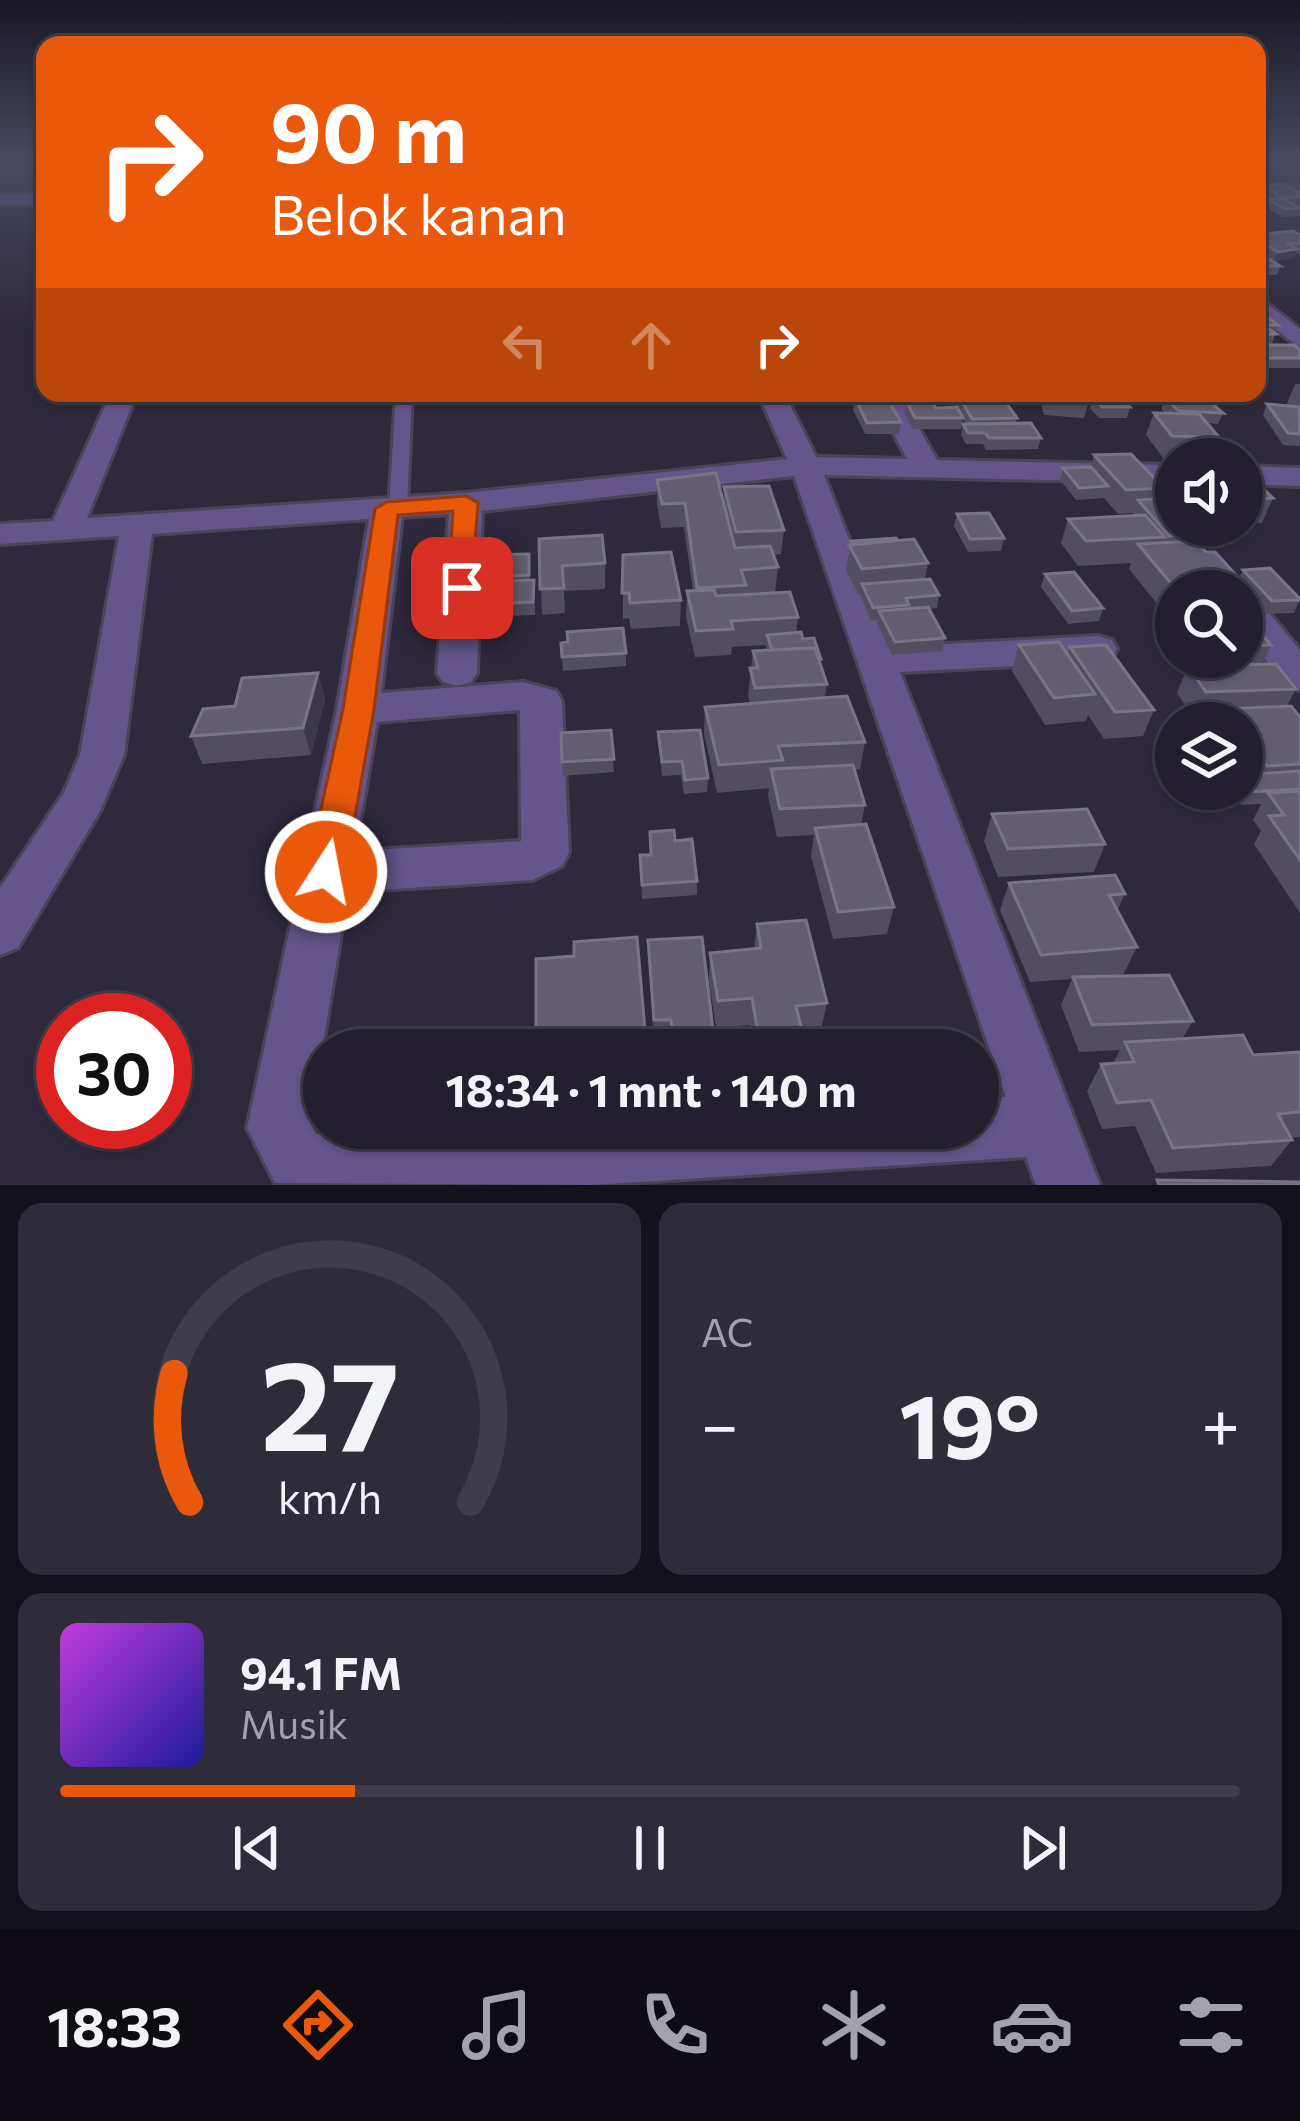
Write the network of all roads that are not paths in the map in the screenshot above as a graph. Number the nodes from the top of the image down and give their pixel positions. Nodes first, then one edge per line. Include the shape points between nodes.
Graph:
1 (1266, 311) edge
2 (1300, 341) edge
3 (120, 402) edge
4 (403, 402) edge
5 (775, 402) edge
6 (891, 402) edge
7 (805, 466) junction
8 (927, 469) junction
9 (1136, 473) junction
10 (1155, 473) edge
11 (1263, 476) edge
12 (1300, 477) edge
13 (1155, 497) edge
14 (466, 503) junction
15 (392, 509) junction
16 (137, 525) junction
17 (66, 529) junction
18 (0, 534) edge
19 (1263, 631) edge
20 (1098, 650) edge
21 (875, 661) junction
22 (458, 673) dead end
23 (1300, 676) edge
24 (358, 709) junction
25 (326, 872) junction
26 (0, 932) edge
27 (1042, 1124) junction
28 (1068, 1185) edge

1 - 2 street
3 - 17 street
4 - 15 lane
5 - 7 street
6 - 8 street
7 - 8 street
7 - 14 street
7 - 21 street
8 - 9 street
9 - 10 street
9 - 13 street
11 - 12 street
14 - 15 street
14 - 22 street
15 - 16 street
15 - 24 street
16 - 17 street
16 - 26 street via 102,754 84,799
17 - 18 street
19 - 23 street
20 - 21 street
21 - 27 street
24 - 25 street
24 - 25 street via 541,701 546,848 532,860
25 - 27 street via 278,1128 297,1161 336,1170
27 - 28 street

